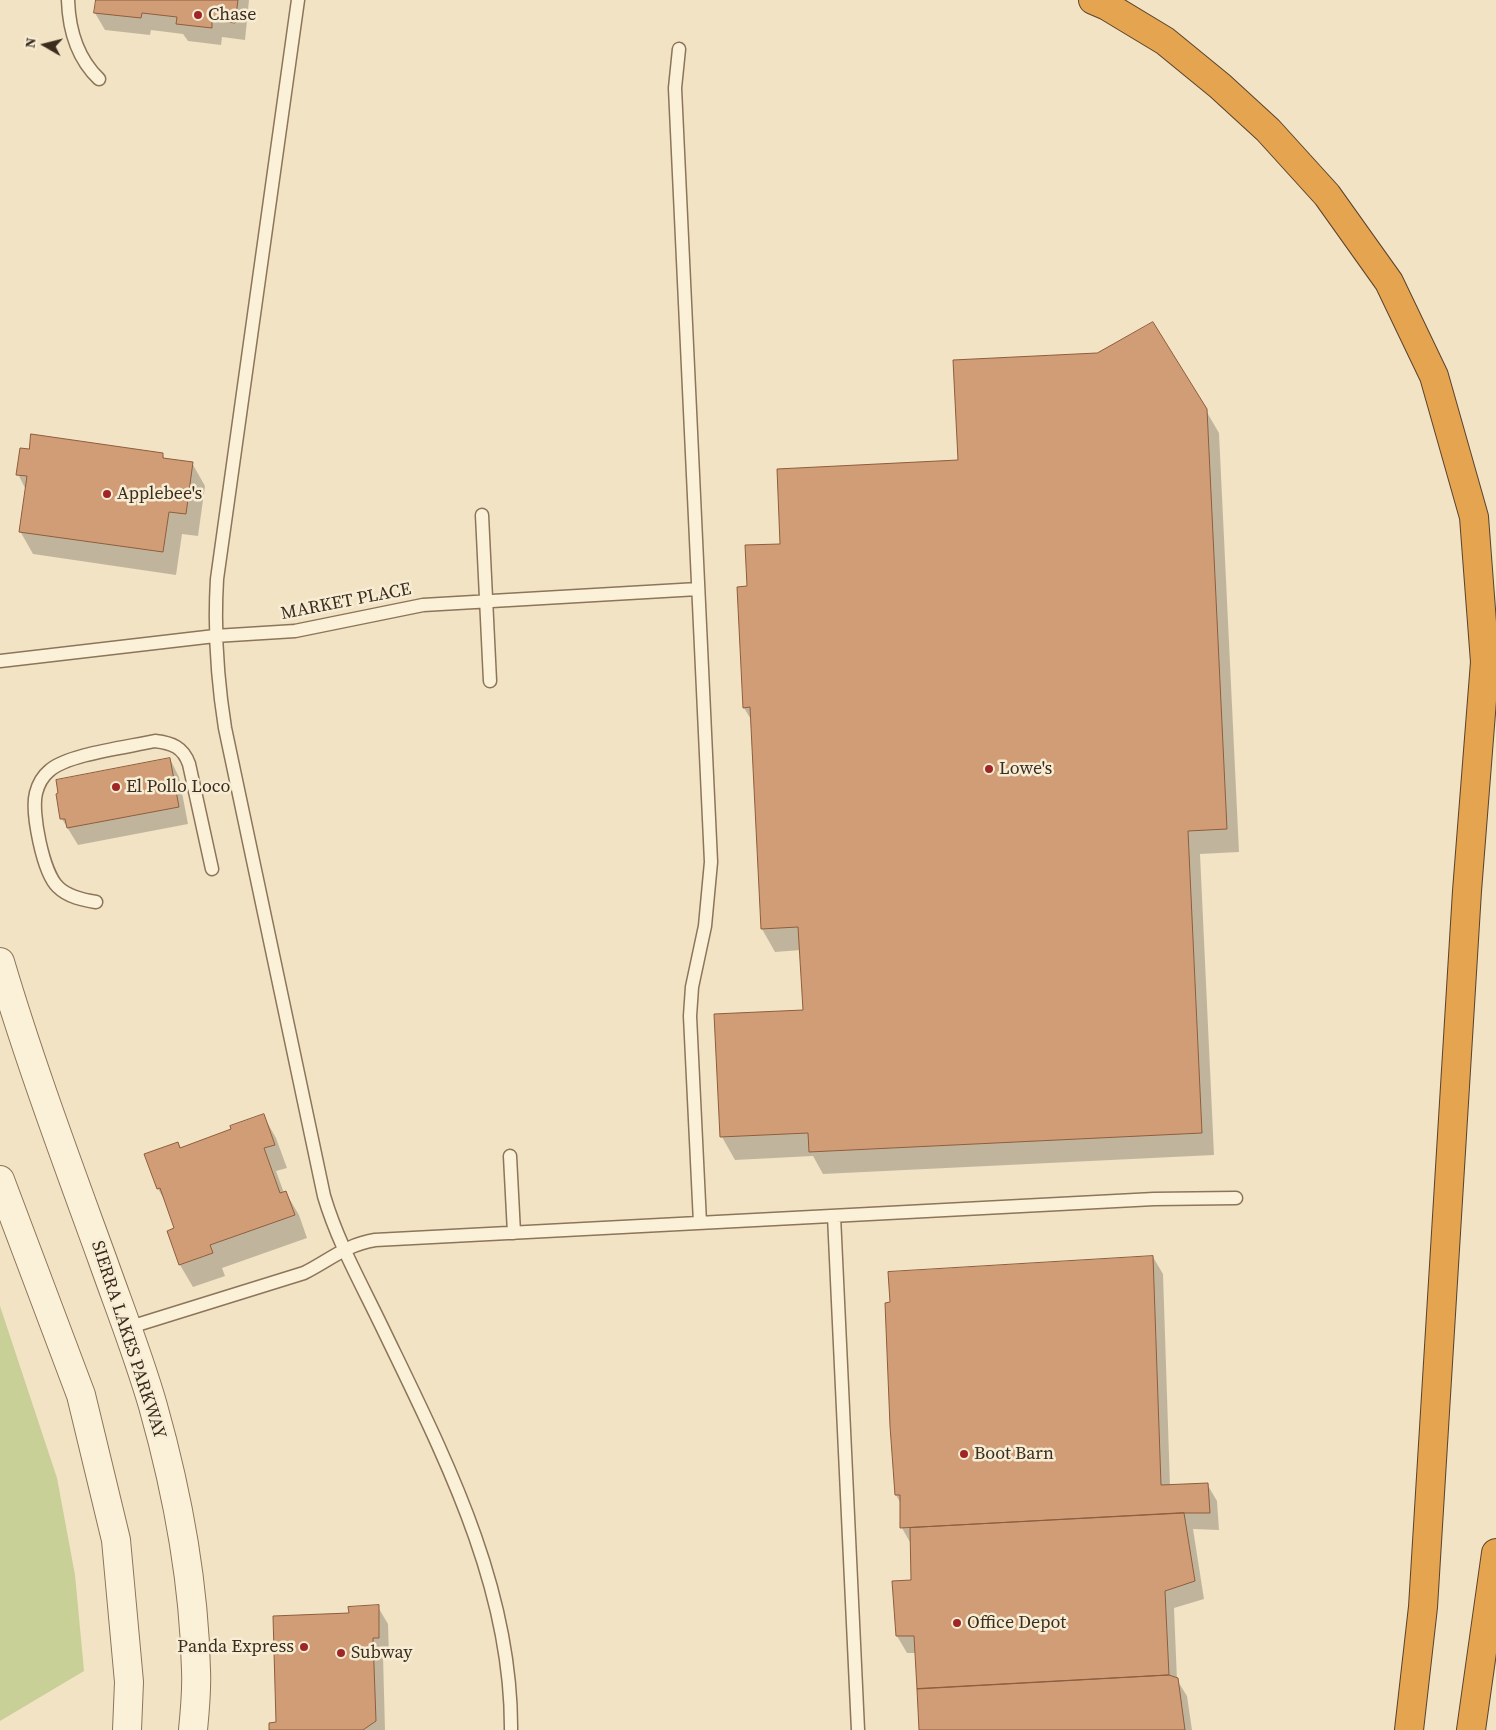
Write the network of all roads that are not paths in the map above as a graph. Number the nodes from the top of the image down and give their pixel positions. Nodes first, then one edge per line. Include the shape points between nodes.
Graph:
1 (68, 0) edge
2 (298, 0) edge
3 (1093, 0) edge
4 (679, 49) dead end
5 (99, 79) dead end
6 (482, 515) dead end
7 (698, 589) junction
8 (486, 601) junction
9 (215, 636) junction
10 (0, 661) edge
11 (490, 682) dead end
12 (212, 869) dead end
13 (96, 902) dead end
14 (0, 962) edge
15 (510, 1156) dead end
16 (0, 1180) edge
17 (1236, 1198) dead end
18 (834, 1216) junction
19 (6, 1217) edge
20 (700, 1223) junction
21 (514, 1233) junction
22 (343, 1249) junction
23 (127, 1328) junction
24 (1496, 1553) edge
25 (127, 1730) edge
26 (194, 1730) edge
27 (511, 1730) edge
28 (858, 1730) edge
29 (1409, 1730) edge
30 (1471, 1730) edge

1 - 5 lane via 76,46 85,64
2 - 9 lane via 220,552
3 - 29 highway via 1165,41 1220,86 1268,130 1327,195 1389,282 1434,376 1474,517 1485,662 1467,892 1422,1607
4 - 7 lane via 675,88
6 - 8 lane
7 - 8 lane, MARKET PLACE
7 - 20 lane via 712,862 690,1016
8 - 9 lane, MARKET PLACE via 423,606 295,631
8 - 11 lane
9 - 10 lane, MARKET PLACE
9 - 22 lane via 225,728 324,1196
12 - 13 lane via 189,764 186,754 177,746 155,741 69,759 50,770 36,792 34,803 45,866 58,887 67,894
14 - 23 street, SIERRA LAKES PARKWAY via 37,1079
15 - 21 lane
16 - 19 street
17 - 18 lane via 1154,1199
18 - 20 lane
18 - 28 lane
19 - 25 street via 81,1395 116,1540 129,1682
20 - 21 lane
21 - 22 lane via 375,1240 358,1242
22 - 23 lane via 326,1262 304,1272
22 - 27 lane via 436,1439 476,1538 501,1629 509,1683
23 - 26 street, SIERRA LAKES PARKWAY via 161,1436 183,1536 197,1672
24 - 30 highway

